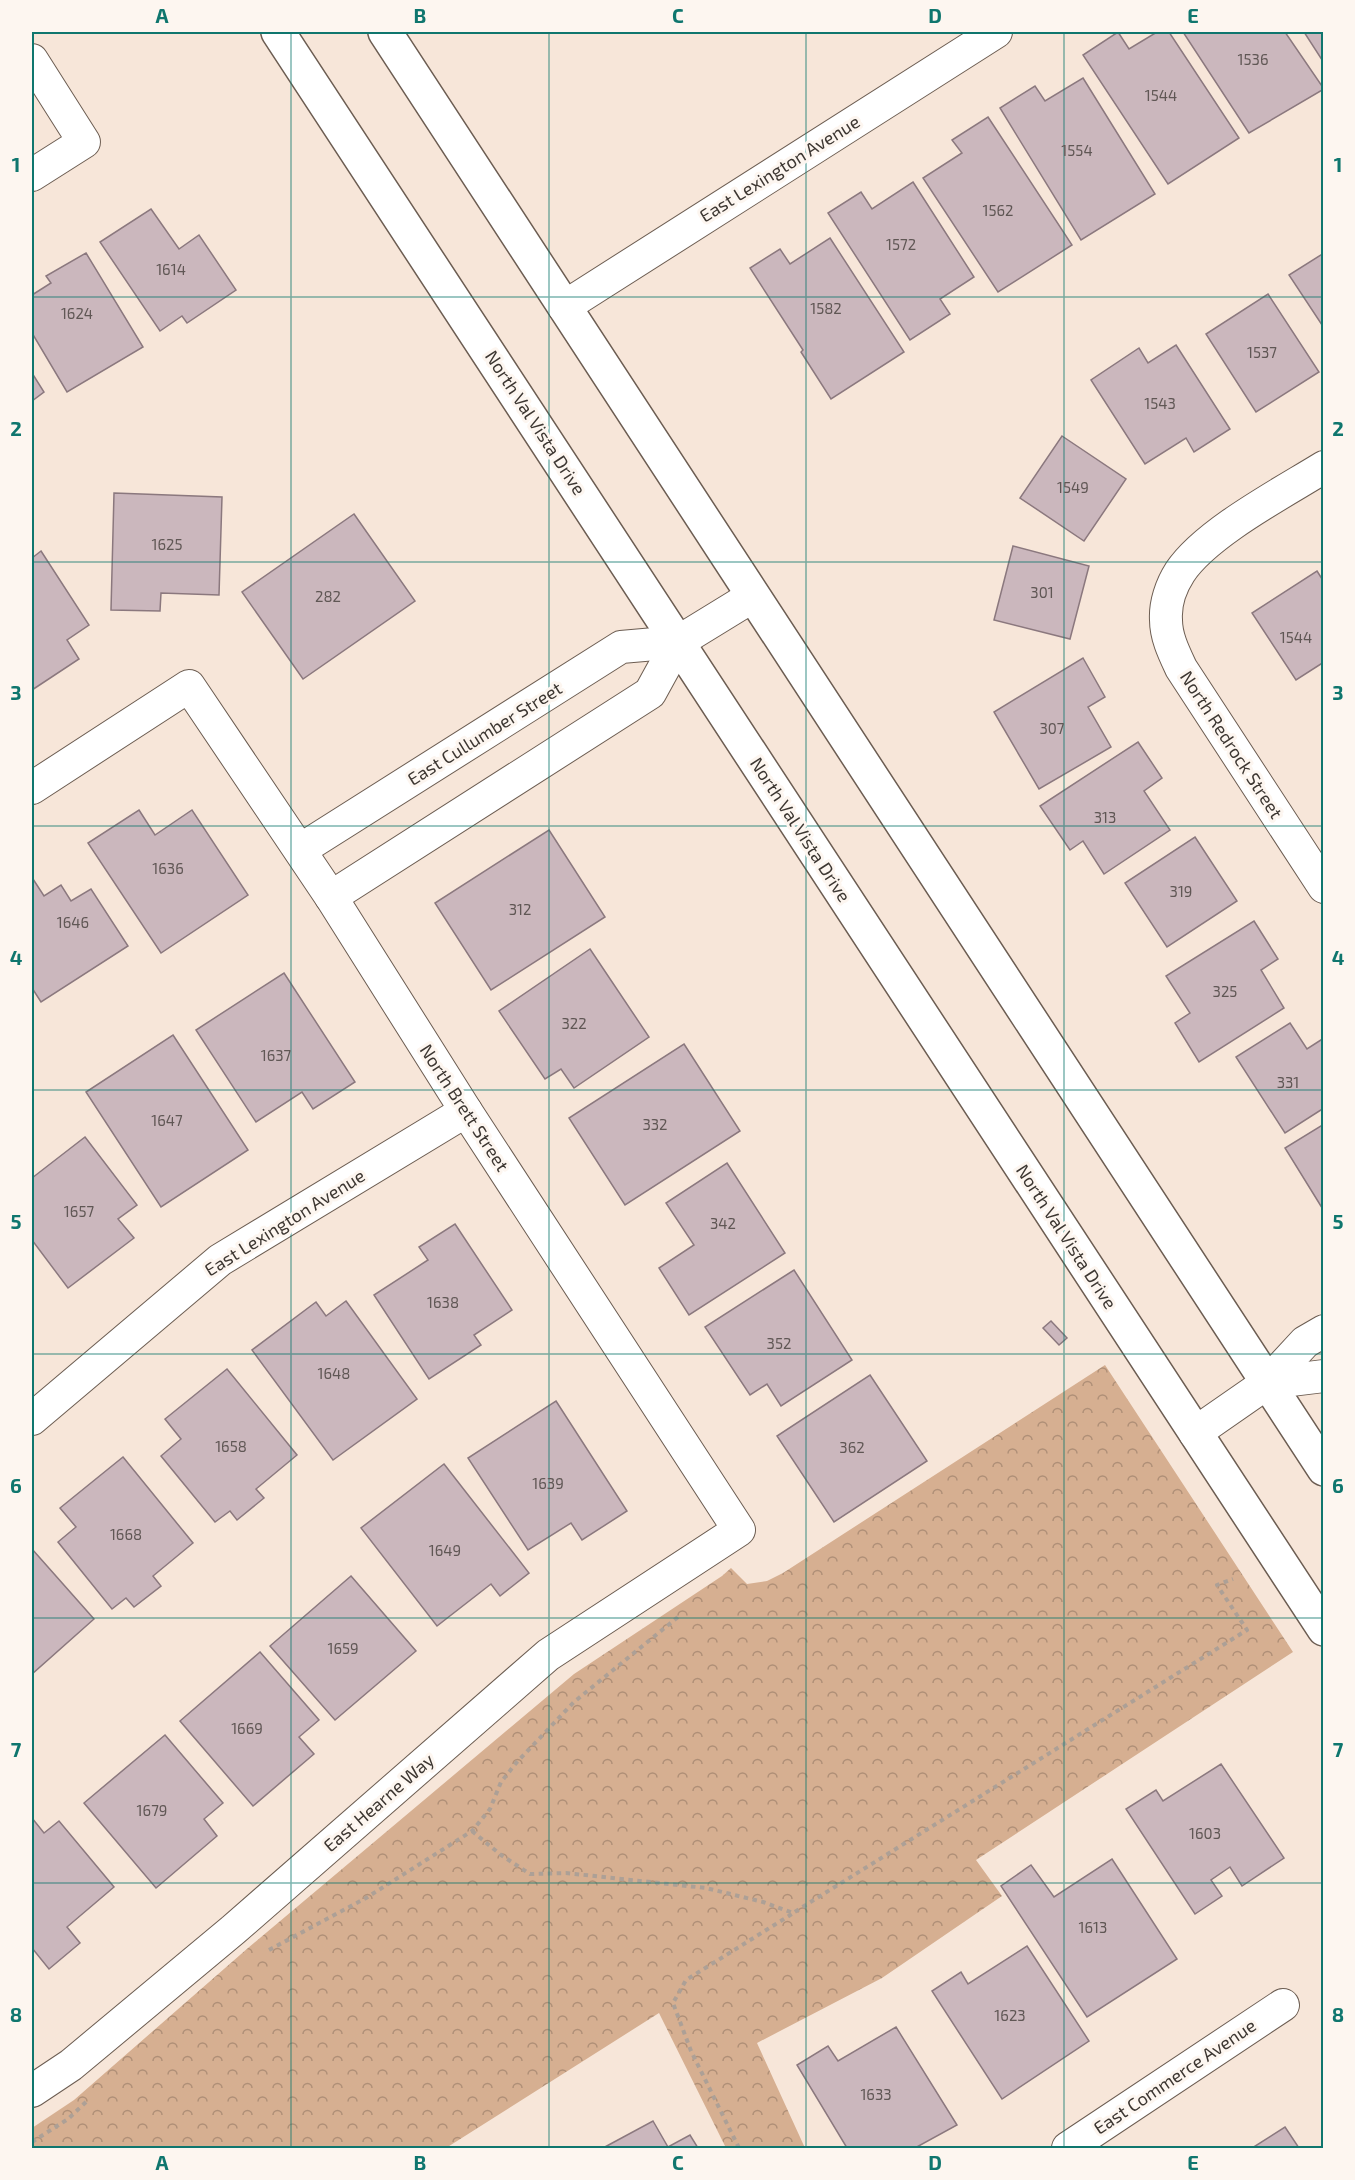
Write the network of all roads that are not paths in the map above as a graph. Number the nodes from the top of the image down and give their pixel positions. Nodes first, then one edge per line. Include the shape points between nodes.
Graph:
1 (278, 32) edge
2 (385, 32) edge
3 (996, 32) edge
4 (32, 60) edge
5 (32, 176) edge
6 (564, 307) junction
7 (1323, 467) edge
8 (753, 596) junction
9 (678, 642) junction
10 (32, 788) edge
11 (300, 850) junction
12 (1323, 887) edge
13 (331, 897) junction
14 (466, 1111) junction
15 (1323, 1330) edge
16 (1323, 1376) edge
17 (1267, 1383) junction
18 (32, 1419) edge
19 (1195, 1433) junction
20 (1323, 1469) edge
21 (739, 1530) joint
22 (1323, 1629) edge
23 (1283, 2005) dead end
24 (32, 2091) edge
25 (1068, 2148) edge

1 - 9 main road, North Val Vista Drive
2 - 6 main road
3 - 6 street, East Lexington Avenue
4 - 5 street via 84,142
6 - 8 main road
7 - 12 street, North Redrock Street via 1198,551 1180,572 1169,595 1166,621 1181,668
8 - 9 street, East Cullumber Street
8 - 17 main road
9 - 11 street, East Cullumber Street via 621,647
9 - 13 street, East Cullumber Street via 650,693
9 - 19 main road, North Val Vista Drive
10 - 11 street, North Brett Street via 189,686
11 - 13 street, North Brett Street
13 - 14 street, North Brett Street
14 - 18 street, East Lexington Avenue via 220,1260
14 - 21 street, North Brett Street
15 - 17 street via 1305,1342
16 - 17 street
17 - 19 street
17 - 20 main road
19 - 22 main road, North Val Vista Drive
21 - 24 street, East Hearne Way via 548,1655 233,1930 71,2065
23 - 25 street, East Commerce Avenue

